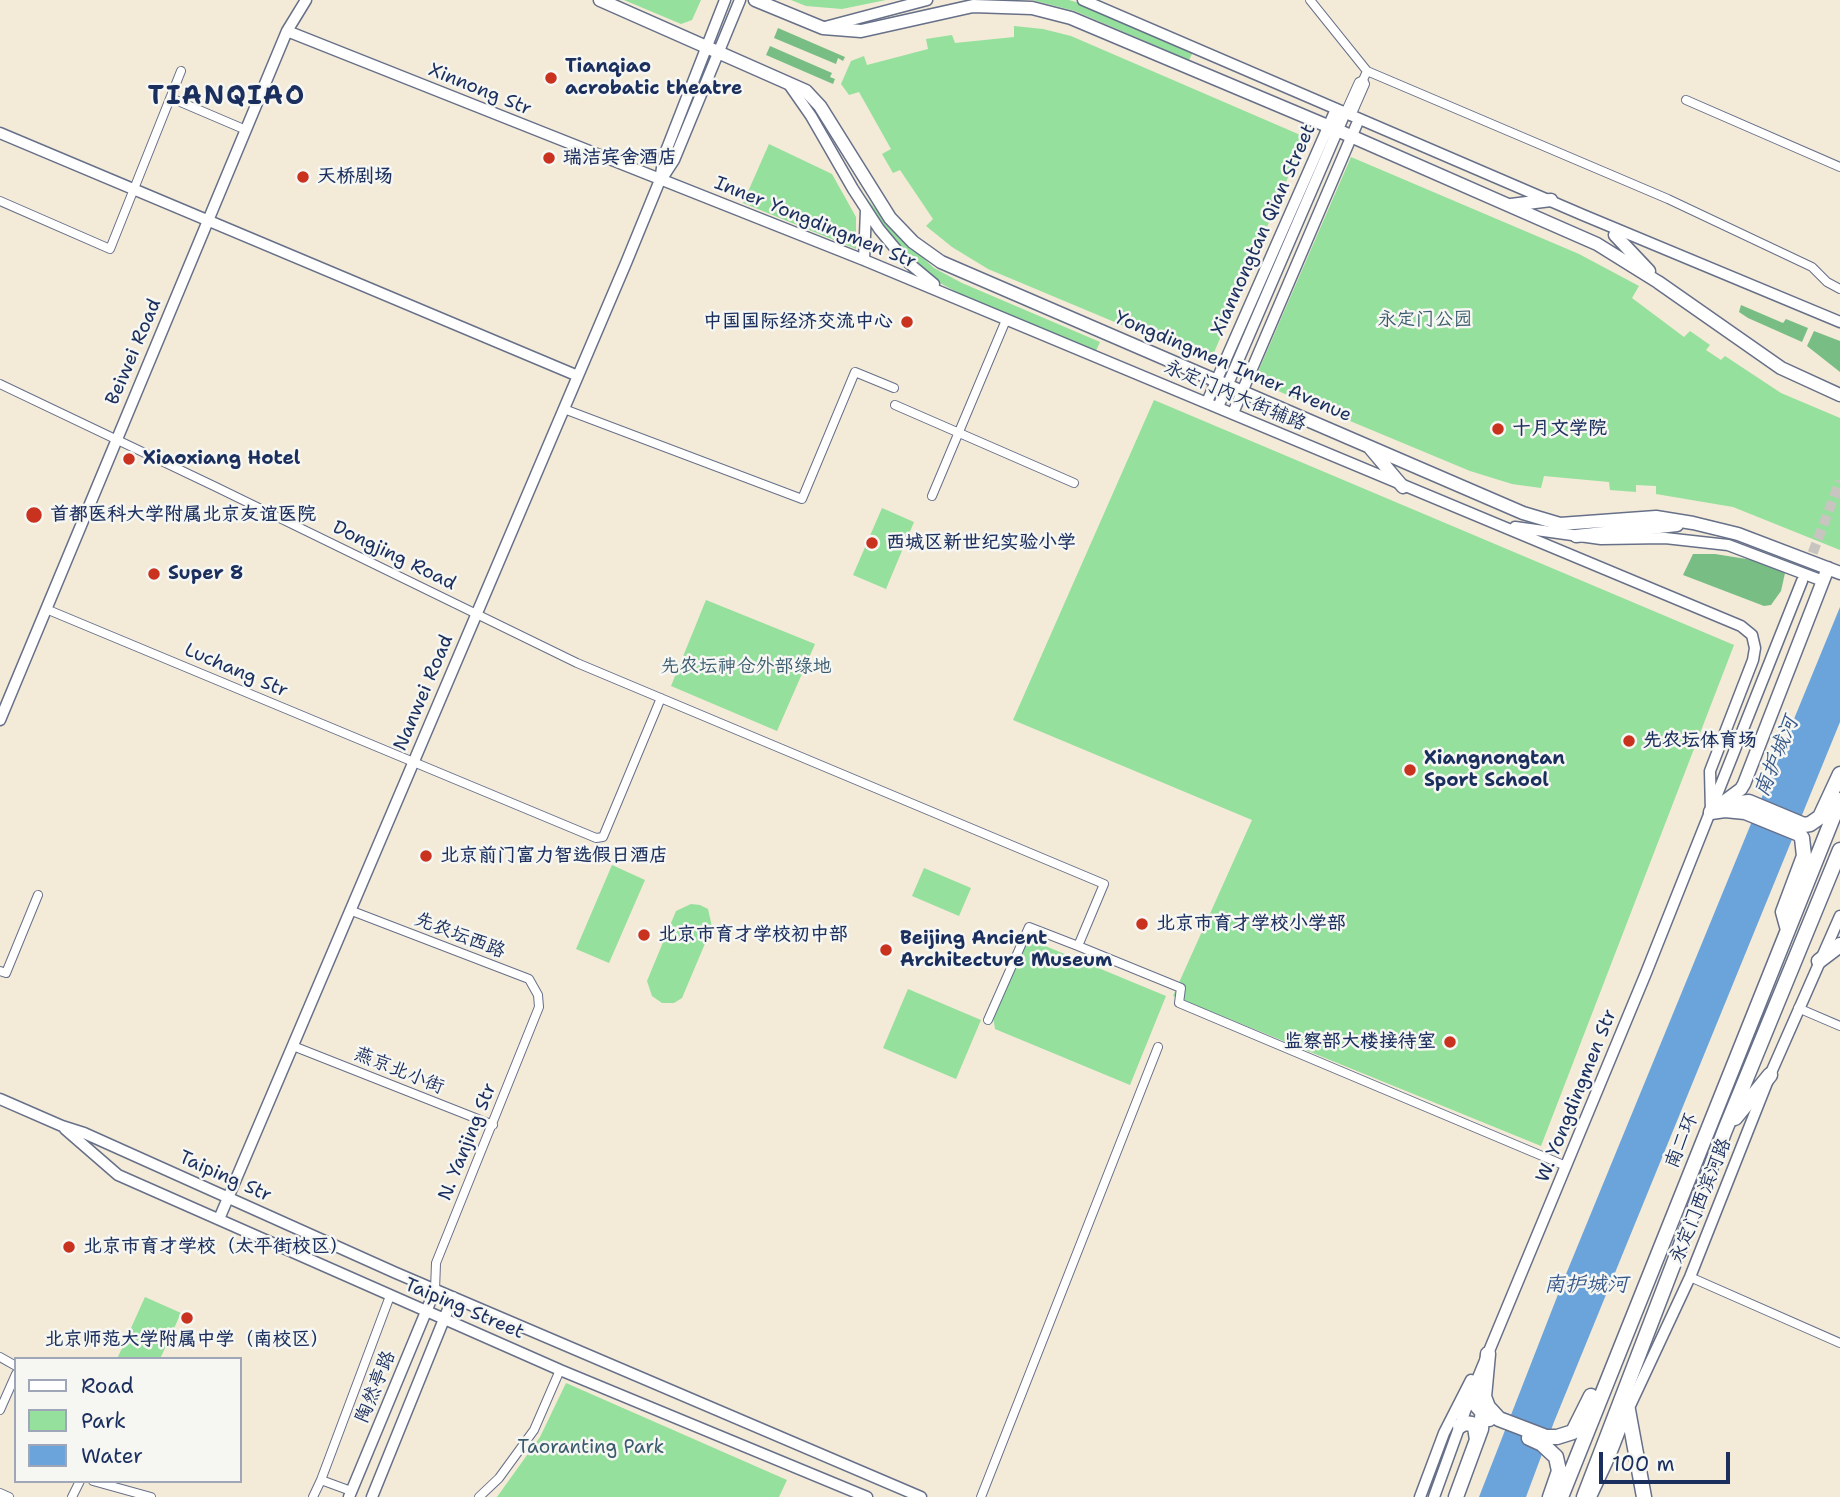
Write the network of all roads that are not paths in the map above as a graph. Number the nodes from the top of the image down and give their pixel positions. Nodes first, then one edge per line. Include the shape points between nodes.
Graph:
1 (306, 0) edge
2 (600, 0) edge
3 (725, 0) edge
4 (740, 0) edge
5 (755, 0) edge
6 (927, 0) edge
7 (1083, 0) edge
8 (1310, 0) edge
9 (823, 28) junction
10 (287, 32) junction
11 (711, 49) junction
12 (181, 71) dead end
13 (1365, 75) junction
14 (788, 83) junction
15 (171, 98) junction
16 (1686, 100) dead end
17 (1348, 114) junction
18 (246, 130) junction
19 (1340, 131) junction
20 (0, 133) edge
21 (1840, 167) edge
22 (660, 180) junction
23 (132, 189) junction
24 (1551, 200) junction
25 (0, 201) edge
26 (1510, 205) junction
27 (866, 210) junction
28 (1583, 215) junction
29 (208, 220) junction
30 (1615, 234) joint
31 (864, 260) junction
32 (1658, 282) junction
33 (1840, 289) edge
34 (957, 299) junction
35 (1006, 320) junction
36 (1840, 323) edge
37 (578, 376) junction
38 (0, 384) edge
39 (1230, 387) junction
40 (894, 388) dead end
41 (1840, 395) edge
42 (1207, 402) junction
43 (895, 405) dead end
44 (564, 409) junction
45 (1225, 410) junction
46 (959, 432) junction
47 (116, 439) junction
48 (1368, 445) junction
49 (1074, 483) dead end
50 (1403, 487) junction
51 (932, 496) dead end
52 (1693, 523) junction
53 (1499, 525) junction
54 (1576, 536) junction
55 (1834, 571) edge
56 (1823, 581) junction
57 (1805, 582) tunnel mouth
58 (46, 609) junction
59 (477, 615) junction
60 (661, 698) junction
61 (0, 720) edge
62 (414, 761) junction
63 (1840, 774) edge
64 (1840, 800) edge
65 (1745, 801) junction
66 (1711, 812) junction
67 (1802, 829) junction
68 (1840, 850) edge
69 (38, 895) dead end
70 (352, 911) junction
71 (1840, 916) edge
72 (1788, 930) junction
73 (1840, 945) edge
74 (1078, 946) junction
75 (1819, 961) junction
76 (0, 971) edge
77 (539, 1007) joint
78 (1798, 1007) junction
79 (988, 1020) dead end
80 (1840, 1026) edge
81 (293, 1046) junction
82 (1158, 1047) dead end
83 (1770, 1074) junction
84 (0, 1099) edge
85 (493, 1125) junction
86 (62, 1126) junction
87 (1725, 1130) junction
88 (1566, 1166) junction
89 (228, 1198) junction
90 (219, 1219) junction
91 (1690, 1277) junction
92 (435, 1290) junction
93 (390, 1296) junction
94 (453, 1297) junction
95 (426, 1311) junction
96 (444, 1319) junction
97 (1840, 1343) edge
98 (1488, 1354) junction
99 (1616, 1359) junction
100 (560, 1370) junction
101 (14, 1378) edge
102 (1477, 1393) junction
103 (0, 1410) edge
104 (1628, 1410) junction
105 (1482, 1412) junction
106 (1498, 1423) junction
107 (1460, 1426) junction
108 (1477, 1441) junction
109 (1554, 1444) junction
110 (321, 1480) junction
111 (100, 1483) edge
112 (1459, 1490) edge
113 (0, 1493) edge
114 (350, 1494) edge
115 (9, 1497) edge
116 (151, 1497) edge
117 (313, 1497) edge
118 (372, 1497) edge
119 (479, 1497) edge
120 (867, 1497) edge
121 (921, 1497) edge
122 (981, 1497) edge
123 (1420, 1497) edge
124 (1434, 1497) edge
125 (1550, 1497) edge
126 (1561, 1497) edge
127 (1584, 1497) edge
128 (1591, 1497) edge
129 (1644, 1497) edge

1 - 10 street, Beiwei Road
2 - 11 main road, Yongdingmen Inner Avenue
3 - 11 street
4 - 11 street
5 - 9 main road
6 - 9 street
7 - 17 street
8 - 13 street
9 - 19 main road via 861,31 973,6 1051,11
10 - 18 street, Beiwei Road
10 - 22 street, Xinnong Str
11 - 14 main road, Yongdingmen Inner Avenue
11 - 22 street, Nanwei Road via 664,156
12 - 15 street
13 - 17 street
13 - 33 street via 1668,200 1812,267
14 - 27 street
14 - 39 main road, Yongdingmen Inner Avenue via 806,91 820,106 890,218 941,262
15 - 18 street
15 - 23 street
16 - 21 street
17 - 19 street, Xiannongtan Qian Street
17 - 19 street, Xiannongtan Qian Street
17 - 24 street
18 - 29 street, Beiwei Road
19 - 26 main road
19 - 39 street, Xiannongtan Qian Street
19 - 39 street, Xiannongtan Qian Street
20 - 23 street
22 - 31 street, Inner Yongdingmen Str
22 - 37 street, Nanwei Road
23 - 25 street via 110,249
23 - 29 street
24 - 26 main road
24 - 28 street
26 - 32 main road via 1597,244
27 - 31 street
27 - 34 street via 904,259
28 - 30 street
28 - 36 street
29 - 37 street
29 - 47 street, Beiwei Road
30 - 32 main road
31 - 34 street, Inner Yongdingmen Str
32 - 41 main road via 1781,368
34 - 35 street, 永定门内大街辅路
35 - 42 street, 永定门内大街辅路
35 - 46 street
37 - 44 street, Nanwei Road
38 - 47 street, Dongjing Road
39 - 42 street, Xiannongtan Qian Street
39 - 45 street, Xiannongtan Qian Street
39 - 45 street, Xiannongtan Qian Street
39 - 48 main road, Yongdingmen Inner Avenue
40 - 44 street via 855,372 802,499
42 - 45 street, 永定门内大街辅路
43 - 46 street
44 - 59 street, Nanwei Road
45 - 50 street, 永定门内大街辅路
46 - 49 street
46 - 51 street
47 - 58 street, Beiwei Road
47 - 59 street, Dongjing Road
48 - 50 main road
48 - 52 main road, Yongdingmen Inner Avenue via 1523,513 1560,524 1656,517
50 - 53 street, 永定门内大街辅路
52 - 54 main road
52 - 55 main road, Yongdingmen Inner Avenue via 1738,534
53 - 54 street
53 - 66 street via 1741,626 1752,635 1756,644 1753,660 1710,771
54 - 56 street via 1728,545
55 - 56 main road
56 - 65 main road
57 - 66 street, W. Yongdingmen Str via 1729,778
58 - 61 street, Beiwei Road
58 - 62 street, Luchang Str
59 - 60 street, Dongjing Road
59 - 62 street, Nanwei Road
60 - 62 street, Luchang Str via 603,837 596,838
60 - 74 street, Dongjing Road via 1104,884
62 - 70 street, Nanwei Road
63 - 67 highway via 1820,817
64 - 72 highway, 南二环
65 - 66 highway
65 - 67 highway
66 - 88 street, W. Yongdingmen Str
67 - 72 highway via 1804,856 1783,912
68 - 87 highway, 南二环
69 - 76 street via 6,974
70 - 77 street, 先农坛西路 via 528,979
70 - 81 street, Nanwei Road
71 - 75 street, 永定门西滨河路
72 - 99 highway, 南二环
73 - 75 highway
74 - 79 street via 1029,927
74 - 88 street via 1181,988 1179,1003
75 - 78 street, 永定门西滨河路
77 - 85 street, N. Yanjing Str
78 - 80 street
78 - 83 street, 永定门西滨河路
81 - 85 street, 燕京北小街
81 - 89 street, Nanwei Road
82 - 122 street
83 - 87 highway
83 - 91 street, 永定门西滨河路
84 - 86 street, Taiping Str
85 - 92 street, N. Yanjing Str via 436,1263
86 - 89 street, Taiping Str
86 - 90 street, Taiping Street via 118,1175
87 - 127 highway, 南二环
88 - 98 street, W. Yongdingmen Str
89 - 90 street, Nanwei Road
89 - 92 street, Taiping Str
90 - 93 street, Taiping Street
91 - 97 street
91 - 104 street, 永定门西滨河路
92 - 94 street, Taiping Street
92 - 95 street, 陶然亭路
93 - 95 street, Taiping Street
93 - 110 street
94 - 96 street, 陶然亭路
94 - 121 street, Taiping Street
95 - 96 street, Taiping Street
95 - 114 street, 陶然亭路
96 - 100 street, Taiping Street
96 - 118 street, 陶然亭路
98 - 102 highway
98 - 123 street, W. Yongdingmen Str via 1461,1396
99 - 109 highway via 1598,1377 1573,1432
99 - 126 highway, 南二环
100 - 119 street via 534,1430
100 - 120 street, Taiping Street
101 - 103 street
102 - 105 highway
102 - 106 highway
102 - 107 street
104 - 128 street, 永定门西滨河路
104 - 129 highway
105 - 106 highway
105 - 108 highway
106 - 108 highway
106 - 109 highway via 1542,1444
107 - 108 highway via 1472,1424
107 - 124 street
108 - 112 highway
109 - 125 highway via 1559,1471
110 - 114 street
110 - 117 street
111 - 116 street
113 - 115 street

